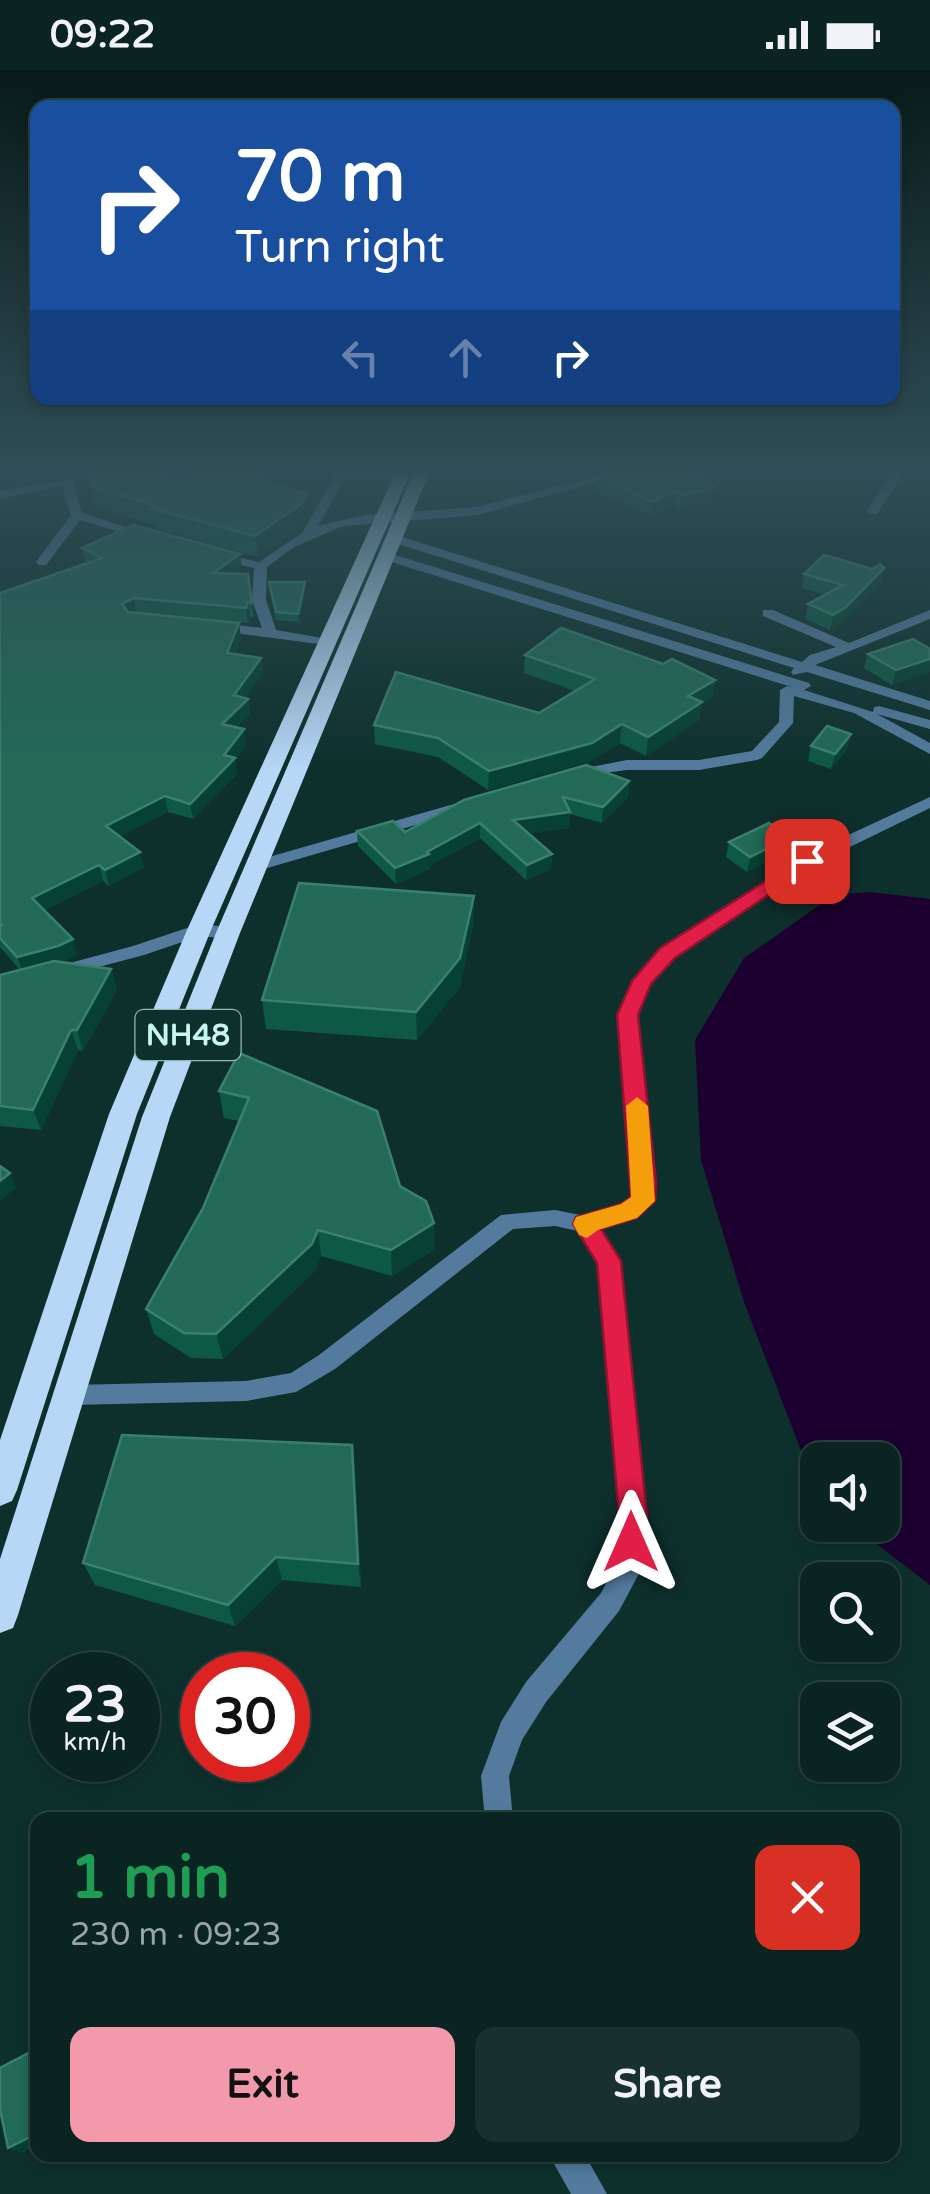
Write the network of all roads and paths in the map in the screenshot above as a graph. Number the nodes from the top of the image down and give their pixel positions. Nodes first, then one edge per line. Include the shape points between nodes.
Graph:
1 (261, 570) edge
2 (372, 570) edge
3 (377, 570) edge
4 (491, 570) edge
5 (510, 570) edge
6 (768, 613) dead end
7 (930, 614) edge
8 (208, 627) edge
9 (270, 632) junction
10 (329, 643) junction
11 (850, 648) junction
12 (801, 666) junction
13 (790, 687) junction
14 (930, 706) edge
15 (930, 726) edge
16 (930, 749) edge
17 (550, 780) edge
18 (280, 782) junction
19 (482, 801) edge
20 (930, 802) edge
21 (256, 866) junction
22 (199, 930) junction
23 (228, 933) junction
24 (43, 976) edge
25 (585, 1224) junction
26 (71, 1395) junction
27 (0, 1490) edge
28 (0, 1615) edge
29 (498, 1812) edge
30 (570, 2162) edge
31 (590, 2194) edge

1 - 9 street via 259,600
2 - 10 highway, NH48
3 - 18 highway, NH48
4 - 13 street
5 - 12 street
6 - 11 street
7 - 11 street
8 - 9 street
9 - 10 street
10 - 18 highway, NH48
11 - 12 street
12 - 13 street
12 - 14 street
13 - 15 street
13 - 16 street via 860,710
13 - 17 street via 786,723 757,755 698,765 627,765
18 - 21 highway, NH48
18 - 22 highway, NH48
19 - 21 street
20 - 25 street via 807,861 668,953 642,981 628,1015 643,1201 629,1212
21 - 23 highway, NH48
22 - 23 street
22 - 24 street
22 - 27 highway, NH48 via 123,1114
23 - 26 highway, NH48 via 156,1117
25 - 26 street via 508,1221 296,1382 246,1390
25 - 29 street via 609,1261 633,1516 629,1568 511,1732 495,1776
26 - 28 highway, NH48
30 - 31 street

